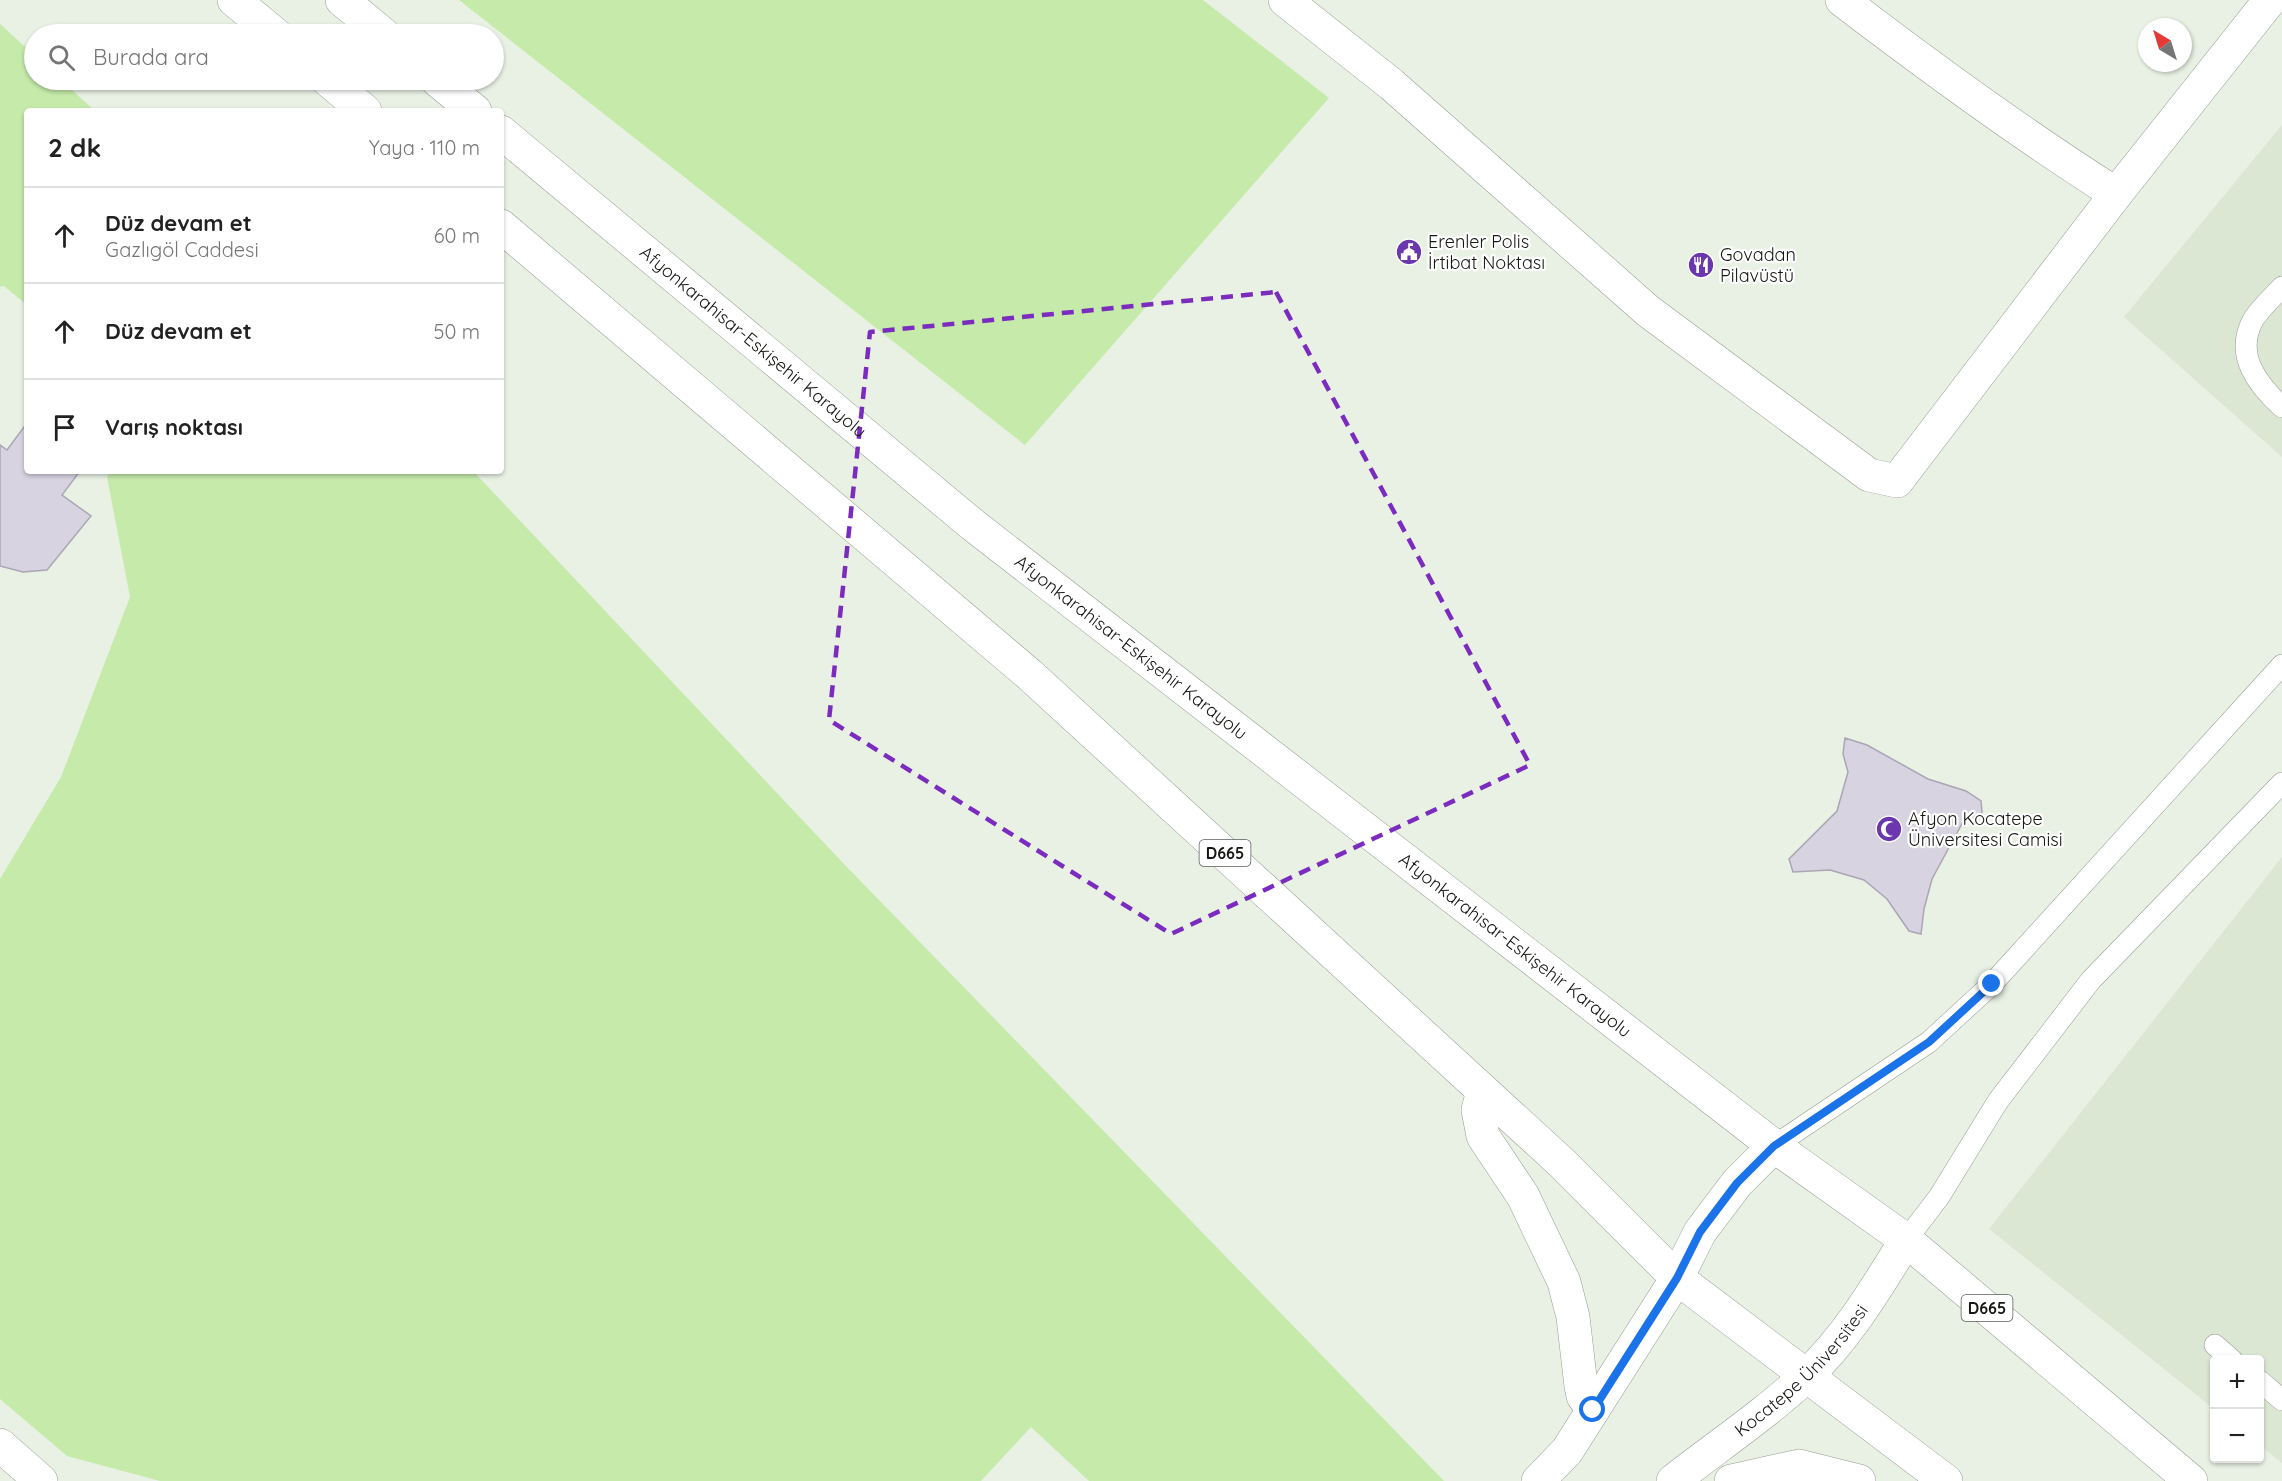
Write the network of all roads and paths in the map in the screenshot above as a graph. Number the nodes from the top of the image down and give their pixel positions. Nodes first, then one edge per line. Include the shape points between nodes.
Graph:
1 (234, 0) edge
2 (342, 0) edge
3 (1285, 0) edge
4 (1842, 0) edge
5 (2270, 0) edge
6 (262, 24) edge
7 (371, 24) edge
8 (340, 90) edge
9 (449, 90) edge
10 (361, 108) edge
11 (471, 108) edge
12 (504, 134) edge
13 (2116, 194) junction
14 (504, 229) edge
15 (2282, 286) edge
16 (2282, 407) edge
17 (2282, 665) edge
18 (2282, 783) edge
19 (1483, 1090) junction
20 (1774, 1146) junction
21 (1906, 1240) junction
22 (1677, 1278) junction
23 (2215, 1345) dead end
24 (2227, 1355) edge
25 (1806, 1376) junction
26 (2264, 1386) edge
27 (2282, 1400) edge
28 (1593, 1410) junction
29 (0, 1445) edge
30 (41, 1481) edge
31 (1538, 1481) edge
32 (1673, 1481) edge
33 (1731, 1481) edge
34 (1859, 1481) edge
35 (1946, 1481) edge
36 (2191, 1481) edge

1 - 6 main road
2 - 7 main road
3 - 13 main road via 1390,84 1648,311 1869,475 1897,481
4 - 13 main road via 2023,134
5 - 13 main road
8 - 10 main road
9 - 11 main road
12 - 20 main road, Afyonkarahisar-Eskişehir Karayolu / D665 via 973,525
14 - 19 main road, D665 via 1030,675
15 - 16 lane via 2252,322 2244,352 2260,387
17 - 20 lane via 1992,984 1929,1042
18 - 21 lane via 2091,980 1998,1101 1939,1197
19 - 22 main road, D665
19 - 28 main road via 1478,1110 1483,1136 1523,1196 1555,1260 1574,1317 1583,1396
20 - 21 main road, D665
20 - 22 main road via 1737,1183 1700,1232
21 - 25 main road, Kocatepe Üniversitesi via 1843,1334
21 - 36 main road, D665
22 - 25 main road, D665
22 - 28 main road
23 - 24 lane
25 - 32 main road, Kocatepe Üniversitesi
25 - 35 main road, D665
26 - 27 lane
28 - 31 main road via 1567,1451
29 - 30 main road
33 - 34 main road via 1799,1467

